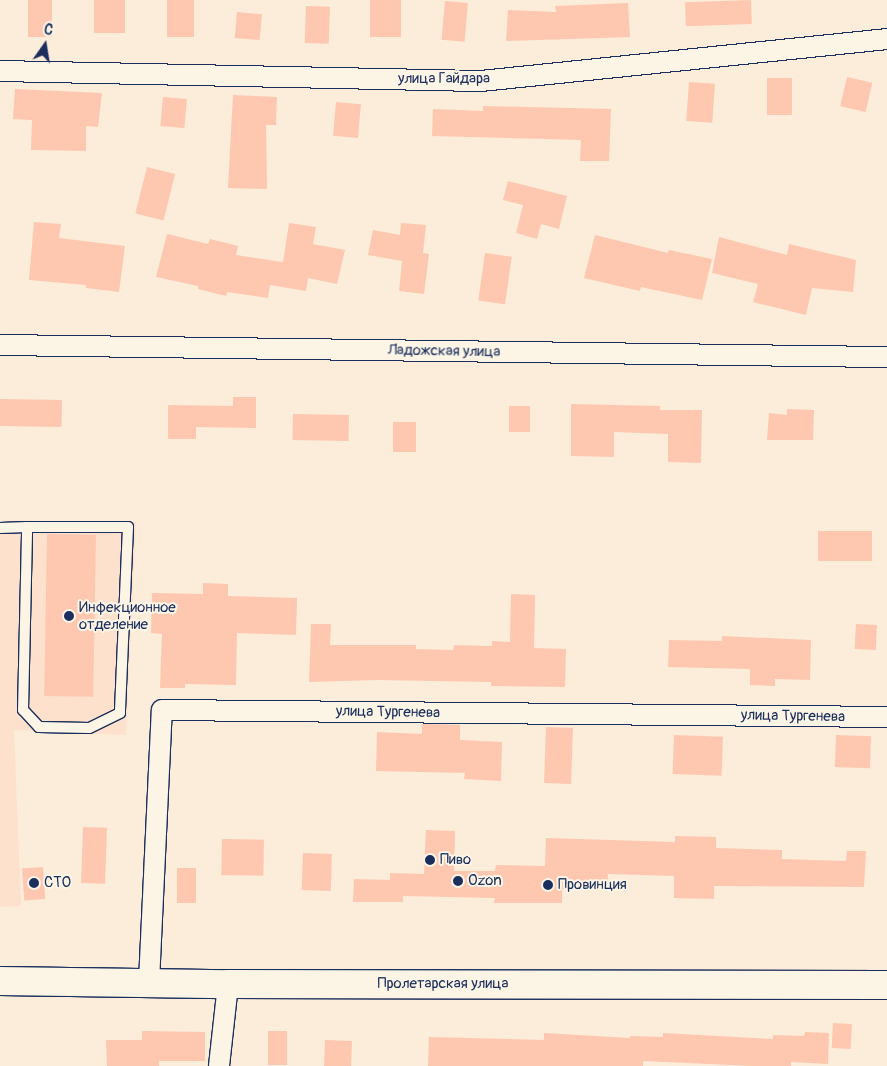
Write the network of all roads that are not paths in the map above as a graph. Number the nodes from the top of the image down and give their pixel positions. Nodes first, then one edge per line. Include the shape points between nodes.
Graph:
1 (887, 39) edge
2 (0, 71) edge
3 (0, 345) edge
4 (887, 357) edge
5 (27, 527) junction
6 (0, 528) edge
7 (887, 717) edge
8 (0, 981) edge
9 (150, 982) junction
10 (228, 984) junction
11 (887, 985) edge
12 (218, 1066) edge

1 - 2 street, улица Гайдара via 481,81
3 - 4 street, Ладожская улица
5 - 5 lane via 128,527 120,713 89,728 39,727 23,710
5 - 6 lane
7 - 9 street, улица Тургенева via 162,710
8 - 9 street, Пролетарская улица
9 - 10 street, Пролетарская улица
10 - 11 street, Пролетарская улица
10 - 12 street

